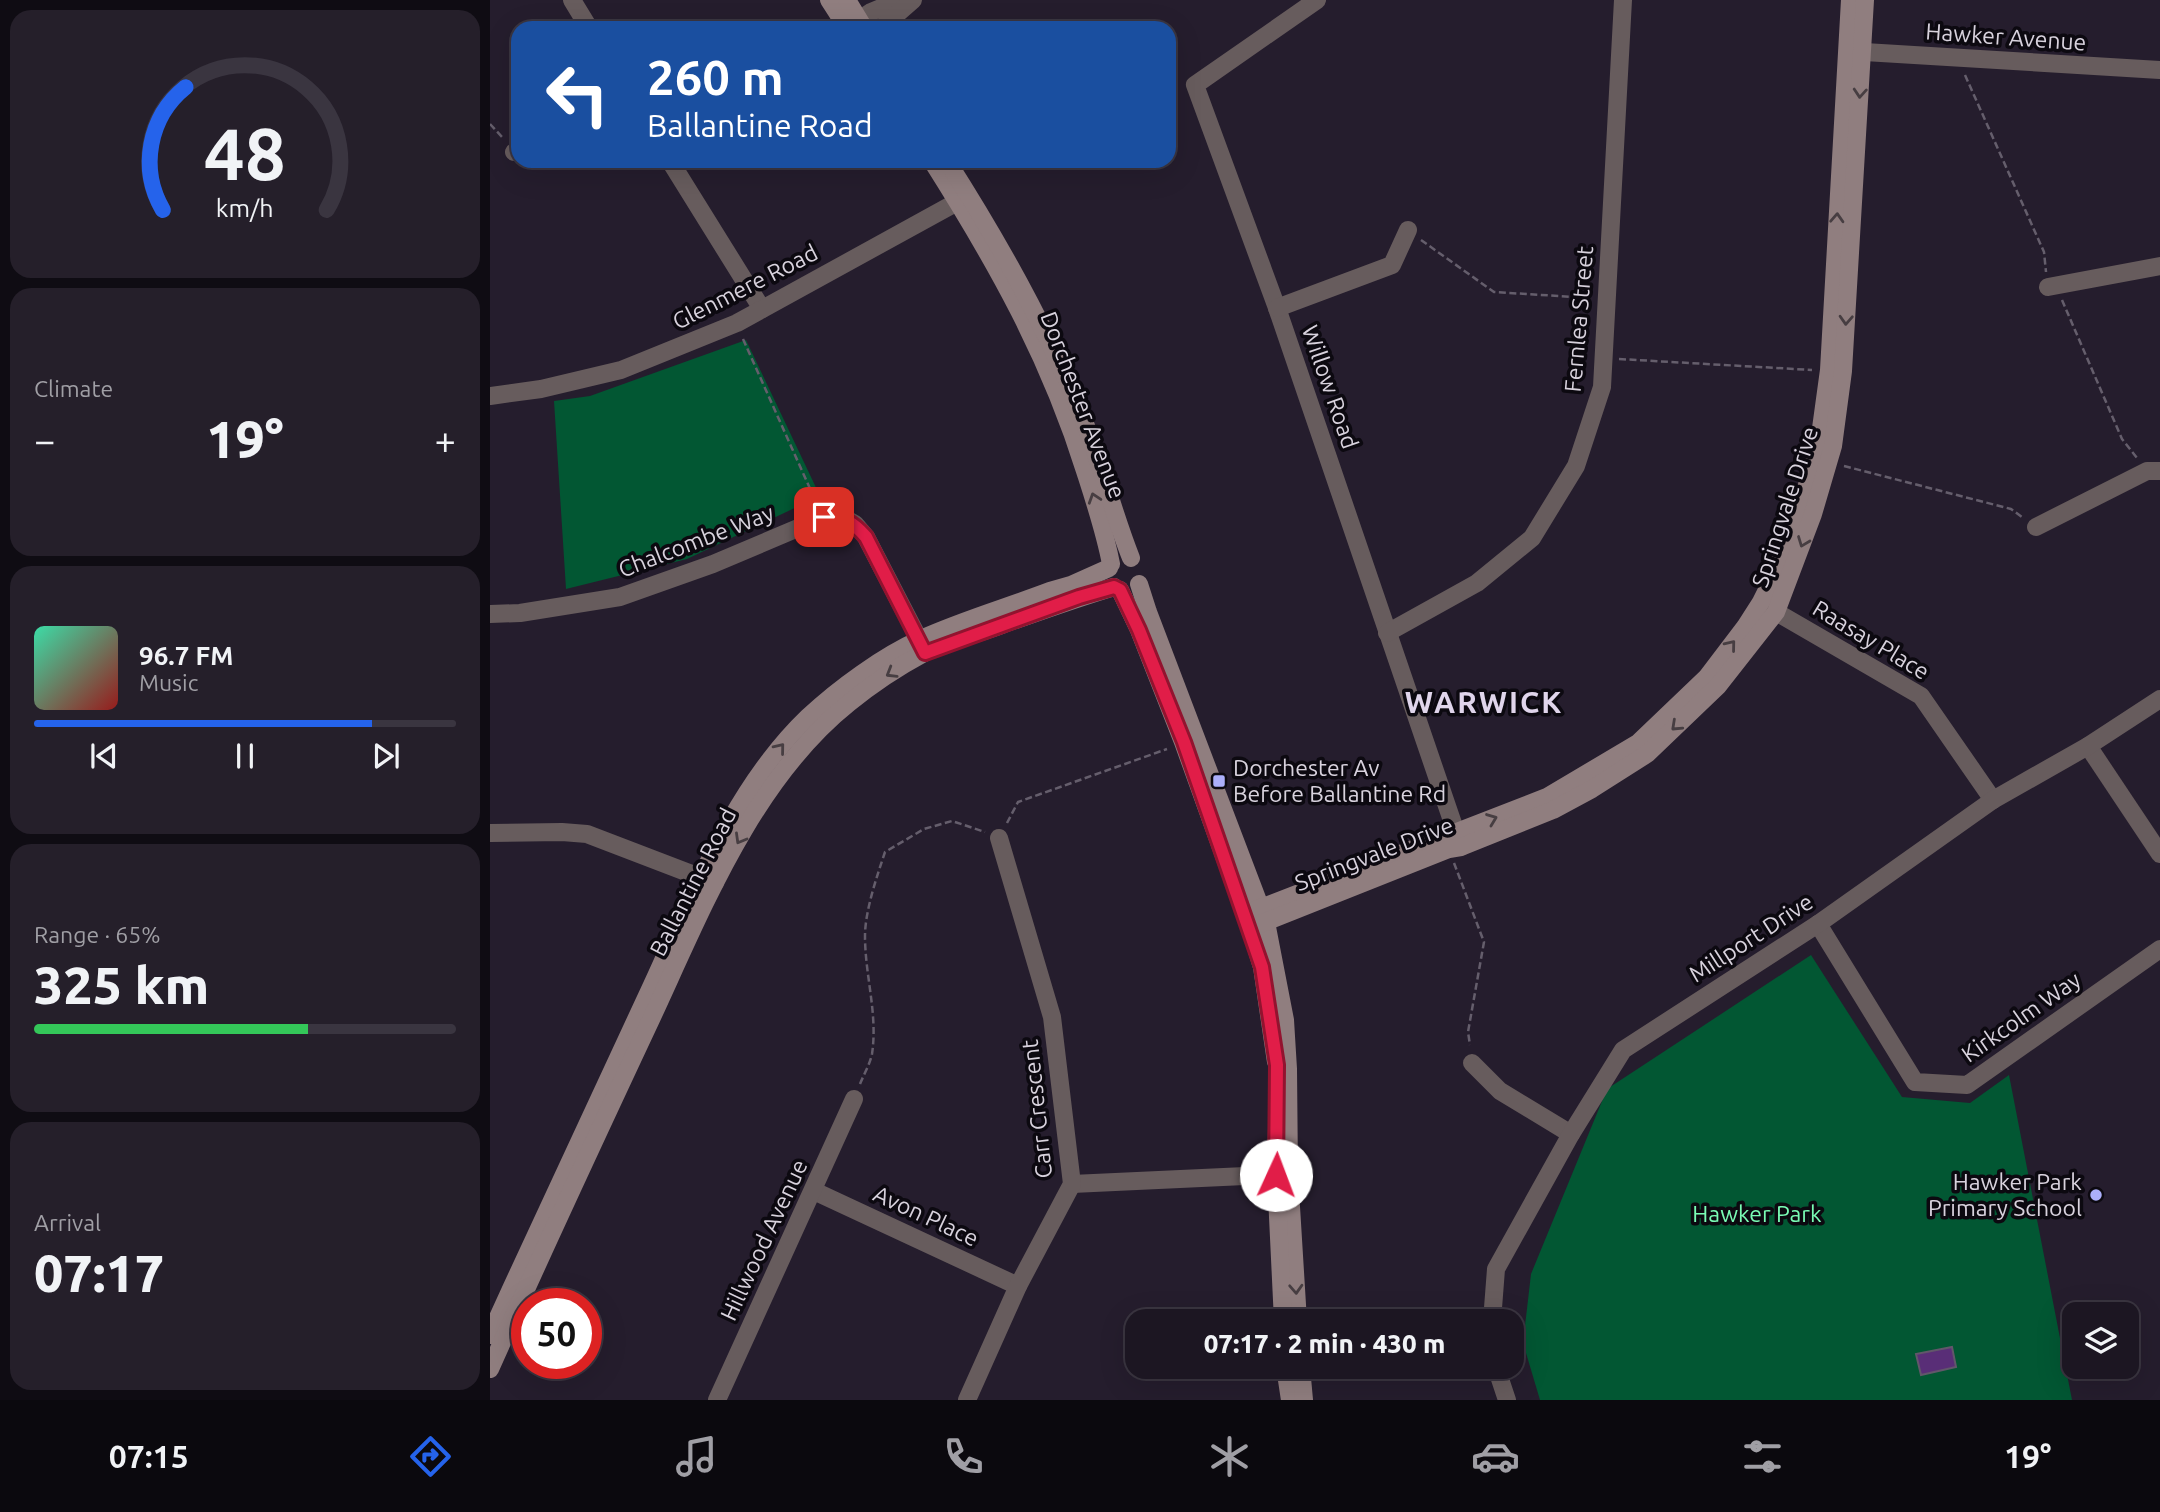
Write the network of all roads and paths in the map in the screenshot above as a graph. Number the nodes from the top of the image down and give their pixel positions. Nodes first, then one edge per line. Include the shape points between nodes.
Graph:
1 (572, 0) edge
2 (829, 0) edge
3 (847, 0) edge
4 (900, 0) edge
5 (913, 0) edge
6 (1317, 0) edge
7 (1623, 0) edge
8 (1850, 0) edge
9 (1865, 0) edge
10 (585, 21) edge
11 (849, 21) edge
12 (853, 21) edge
13 (863, 21) edge
14 (889, 21) edge
15 (1856, 51) junction
16 (1958, 59) junction
17 (2160, 70) edge
18 (490, 124) edge
19 (511, 145) edge
20 (674, 168) edge
21 (937, 168) edge
22 (950, 168) edge
23 (962, 200) junction
24 (1408, 230) joint
25 (2160, 267) edge
26 (2048, 287) junction
27 (1607, 299) junction
28 (1277, 308) junction
29 (762, 309) junction
30 (737, 323) junction
31 (1604, 358) junction
32 (1829, 370) junction
33 (490, 396) edge
34 (1828, 462) junction
35 (2154, 471) edge
36 (824, 517) junction
37 (2036, 527) joint
38 (1131, 558) junction
39 (1110, 566) junction
40 (1139, 584) junction
41 (1117, 589) junction
42 (1769, 607) junction
43 (490, 614) edge
44 (1387, 633) junction
45 (923, 646) junction
46 (2160, 699) edge
47 (1184, 742) junction
48 (2088, 746) junction
49 (1993, 800) junction
50 (490, 833) edge
51 (999, 838) junction
52 (1455, 843) junction
53 (2160, 854) edge
54 (709, 880) junction
55 (1255, 918) junction
56 (1818, 924) junction
57 (2160, 949) edge
58 (1472, 1063) joint
59 (854, 1099) joint
60 (1571, 1134) junction
61 (1282, 1174) junction
62 (1072, 1184) junction
63 (814, 1191) junction
64 (1018, 1286) junction
65 (1283, 1309) edge
66 (1297, 1309) edge
67 (1493, 1309) edge
68 (494, 1334) edge
69 (490, 1370) edge
70 (1294, 1379) edge
71 (1300, 1379) edge
72 (1500, 1379) edge
73 (717, 1400) edge
74 (967, 1400) edge
75 (1290, 1400) edge
76 (1304, 1400) edge
77 (1507, 1400) edge

1 - 10 street
2 - 11 street
3 - 12 street
4 - 13 street
5 - 14 street
6 - 28 street, Willow Road via 1195,85
7 - 27 street, Fernlea Street
8 - 15 street, Springvale Drive
9 - 15 street, Springvale Drive
15 - 16 street, Hawker Avenue
32 -> 15 street, Springvale Drive
15 -> 34 street, Springvale Drive via 1843,371
16 - 17 street, Hawker Avenue
16 - 26 path via 2044,252
18 - 19 path
20 - 29 street
21 - 23 street, Dorchester Avenue
22 - 23 street, Dorchester Avenue
23 - 29 street, Glenmere Road
23 - 38 street, Dorchester Avenue via 988,225 1040,320 1084,421
39 -> 23 street, Dorchester Avenue via 1100,517 1049,373
24 - 27 path via 1494,292
24 - 28 street via 1392,265
25 - 26 street
26 - 35 path via 2064,302 2122,439
27 - 31 street, Fernlea Street
28 - 44 street, Willow Road
29 - 30 street, Glenmere Road
30 - 33 street, Glenmere Road via 621,370
30 - 36 path
31 - 32 path
31 - 44 street, Fernlea Street via 1602,387 1576,466 1532,538 1477,583
32 - 42 street, Springvale Drive via 1819,443 1774,576
34 - 37 path via 2011,509
34 -> 42 street, Springvale Drive via 1813,514
35 - 37 street
36 - 43 street, Chalcombe Way via 620,597
36 - 45 street via 848,520 866,537
38 - 39 street via 1118,558
38 - 40 street, Dorchester Avenue via 1141,566
39 - 41 street, Dorchester Avenue via 1110,582
39 - 45 street, Ballantine Road
40 - 41 street via 1131,590
40 - 55 street, Dorchester Avenue
41 - 45 street, Ballantine Road
41 - 47 street, Dorchester Avenue via 1139,630
42 - 49 street, Raasay Place via 1922,696
42 - 52 street, Springvale Drive via 1718,686 1647,754 1553,810
44 - 52 street, Willow Road
45 - 54 street, Ballantine Road via 820,727 769,790
46 - 48 street, Millport Drive
47 - 51 path via 1018,802
47 - 55 street, Dorchester Avenue
48 - 49 street, Millport Drive
48 - 53 street
49 - 56 street, Millport Drive
50 - 54 street via 587,834
51 - 59 path via 952,821 924,829 885,852 865,932 874,1016 872,1056
51 - 62 street, Carr Crescent via 1052,1017
52 - 55 street, Springvale Drive
52 - 58 path via 1484,942 1468,1032
54 - 68 street, Ballantine Road via 607,1112
55 - 61 street, Dorchester Avenue via 1284,1020 1288,1069
56 - 57 street, Kirkcolm Way via 1916,1082 1967,1085
56 - 60 street, Millport Drive via 1623,1050
58 - 60 street via 1500,1091
59 - 63 street, Hillwood Avenue
60 - 67 street, Millport Drive via 1496,1269
61 - 62 street
61 - 65 street, Dorchester Avenue
61 -> 66 street, Dorchester Avenue
62 - 64 street, Carr Crescent
63 - 64 street, Avon Place
63 - 73 street, Hillwood Avenue
64 - 74 street, Carr Crescent
68 - 69 street, Ballantine Road
70 - 75 street
71 - 76 street
72 - 77 street

